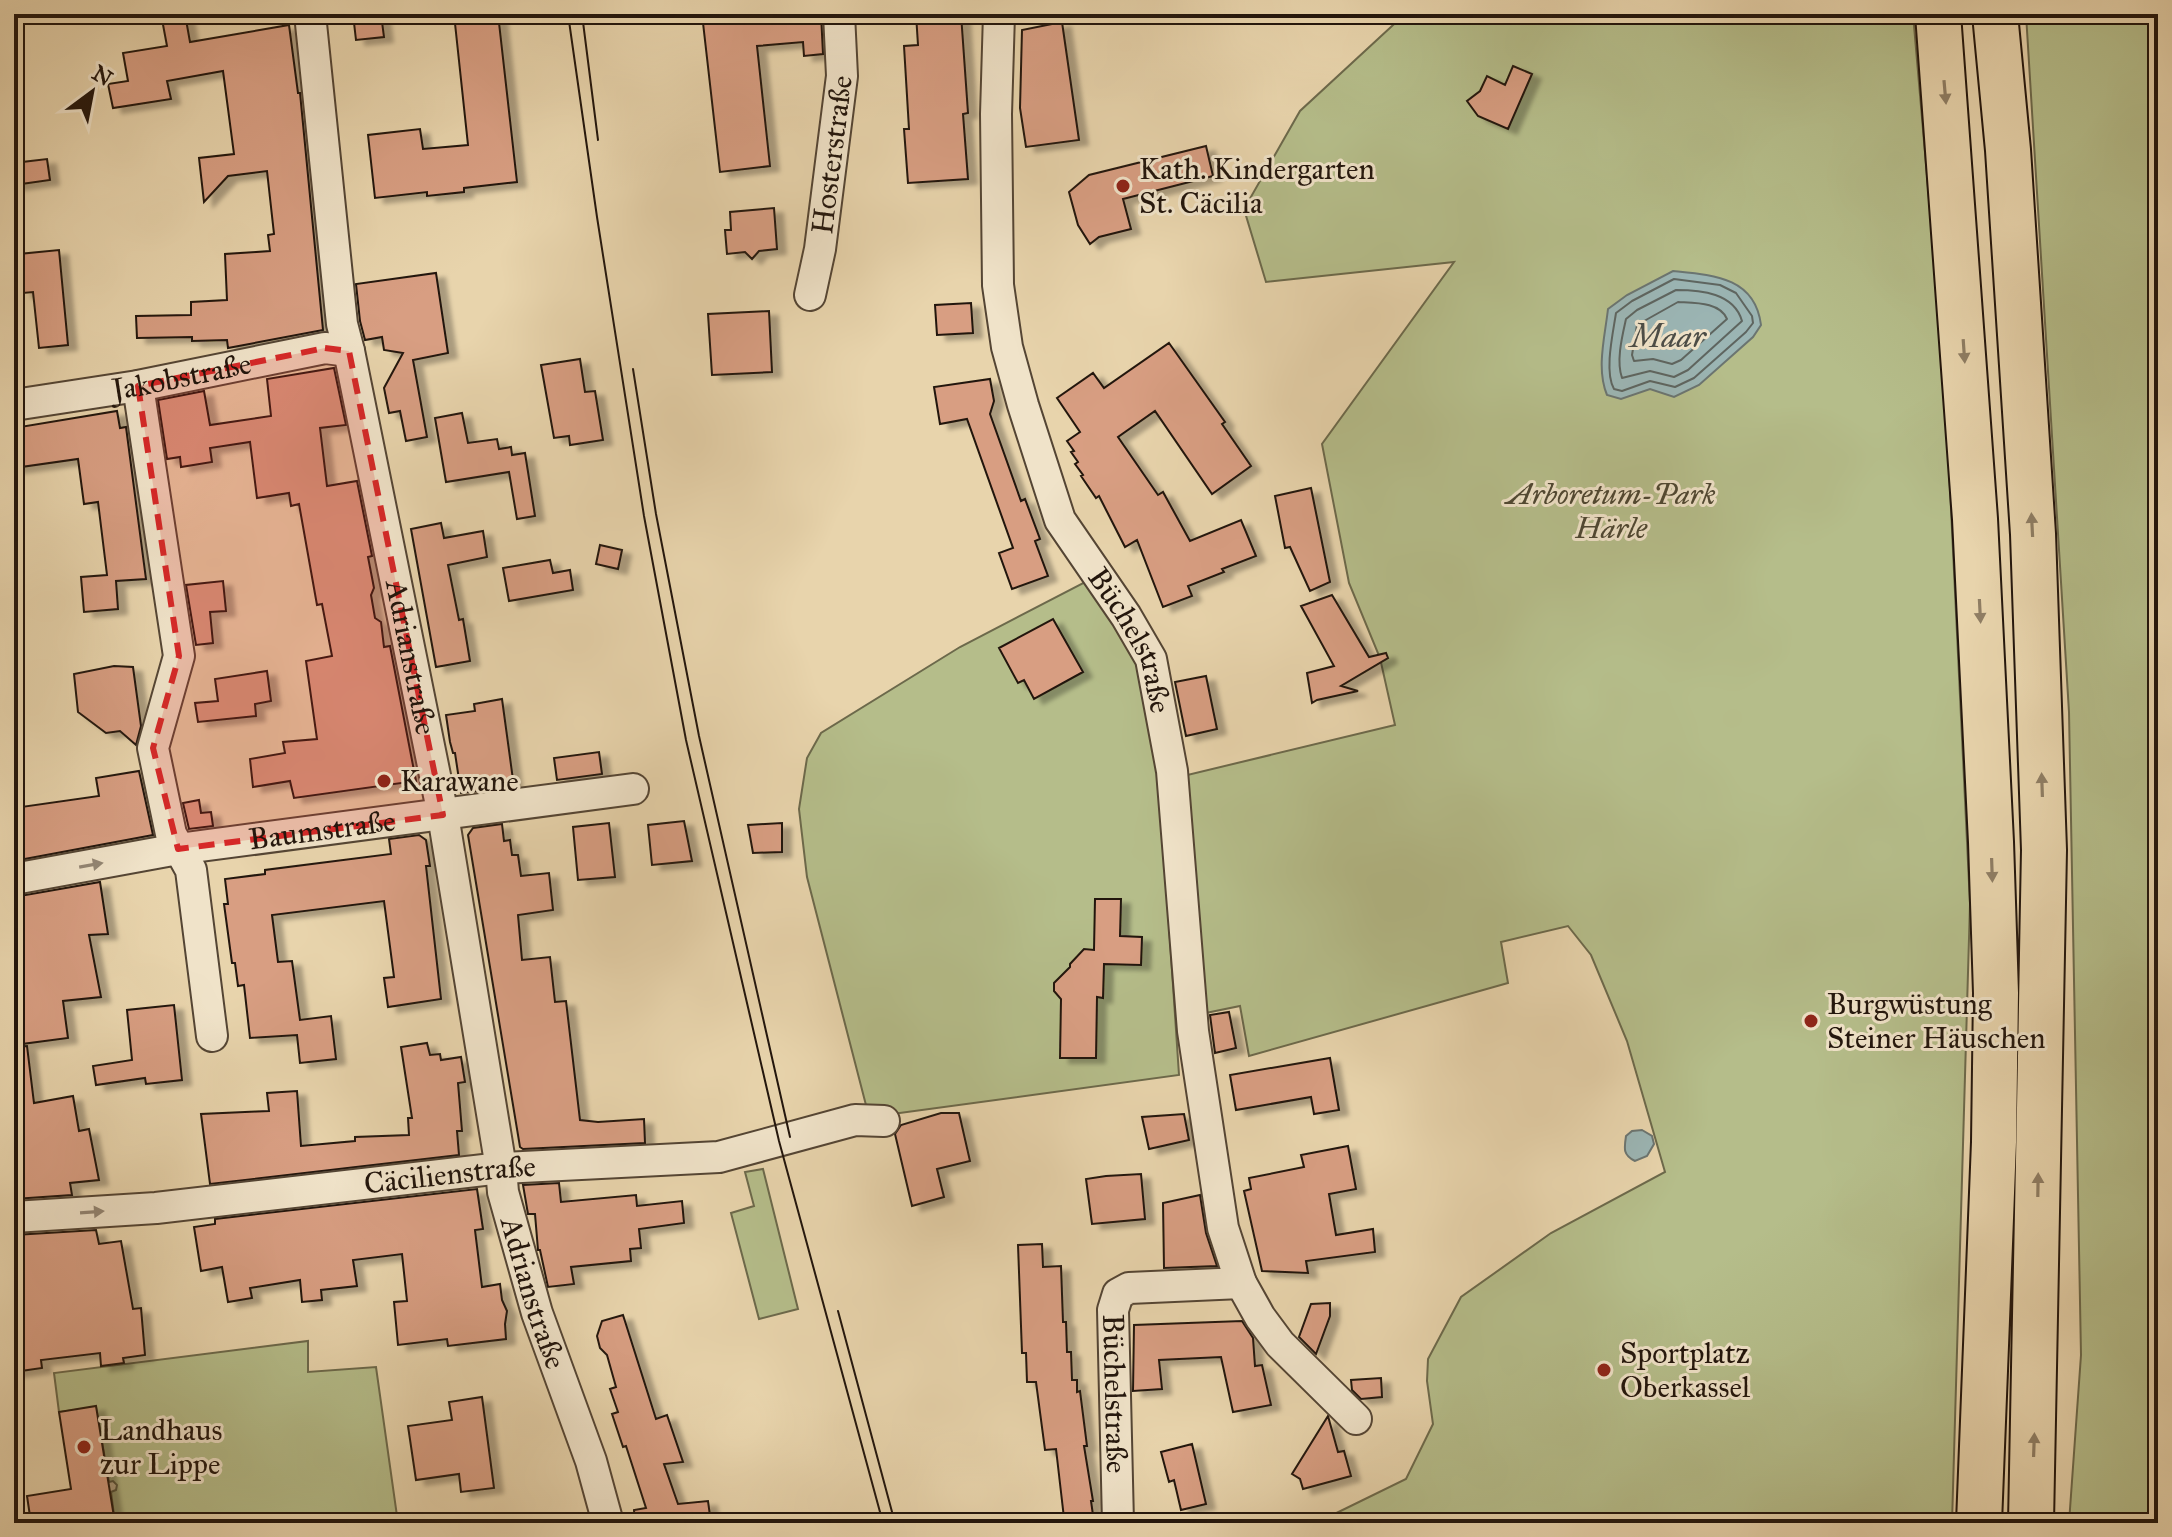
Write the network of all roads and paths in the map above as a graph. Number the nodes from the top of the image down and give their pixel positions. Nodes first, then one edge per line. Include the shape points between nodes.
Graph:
1 (310, 14) edge
2 (839, 14) edge
3 (999, 14) edge
4 (1938, 14) edge
5 (1995, 14) edge
6 (810, 295) dead end
7 (349, 351) junction
8 (138, 386) junction
9 (14, 405) edge
10 (633, 789) dead end
11 (443, 815) junction
12 (178, 849) junction
13 (14, 879) edge
14 (212, 1036) dead end
15 (884, 1121) dead end
16 (501, 1168) junction
17 (14, 1217) edge
18 (1241, 1283) junction
19 (1356, 1419) dead end
20 (608, 1523) edge
21 (1118, 1523) edge
22 (1979, 1523) edge
23 (2031, 1523) edge

1 - 7 street, Adrianstraße
2 - 6 street, Hosterstraße via 842,76
3 - 18 street, Büchelstraße via 998,285 1007,347 1060,520 1151,659 1172,771 1193,1031 1223,1228
4 -> 22 highway via 1975,519 1996,993
23 -> 5 highway via 2044,850 2033,534
7 - 8 street, Jakobstraße via 325,348
7 - 11 street, Adrianstraße
8 - 9 street, Jakobstraße
8 - 12 street via 179,656 153,748
10 - 11 street, Baumstraße
11 - 12 street, Baumstraße
11 - 16 street, Adrianstraße
13 -> 12 street, Baumstraße
12 - 14 street via 191,870
15 - 16 street, Cäcilienstraße via 855,1120 719,1157
17 -> 16 street, Cäcilienstraße via 156,1208
16 - 20 street, Adrianstraße via 537,1313
18 - 19 street, Büchelstraße via 1280,1344
18 - 21 street, Büchelstraße via 1129,1288 1118,1294 1113,1310

